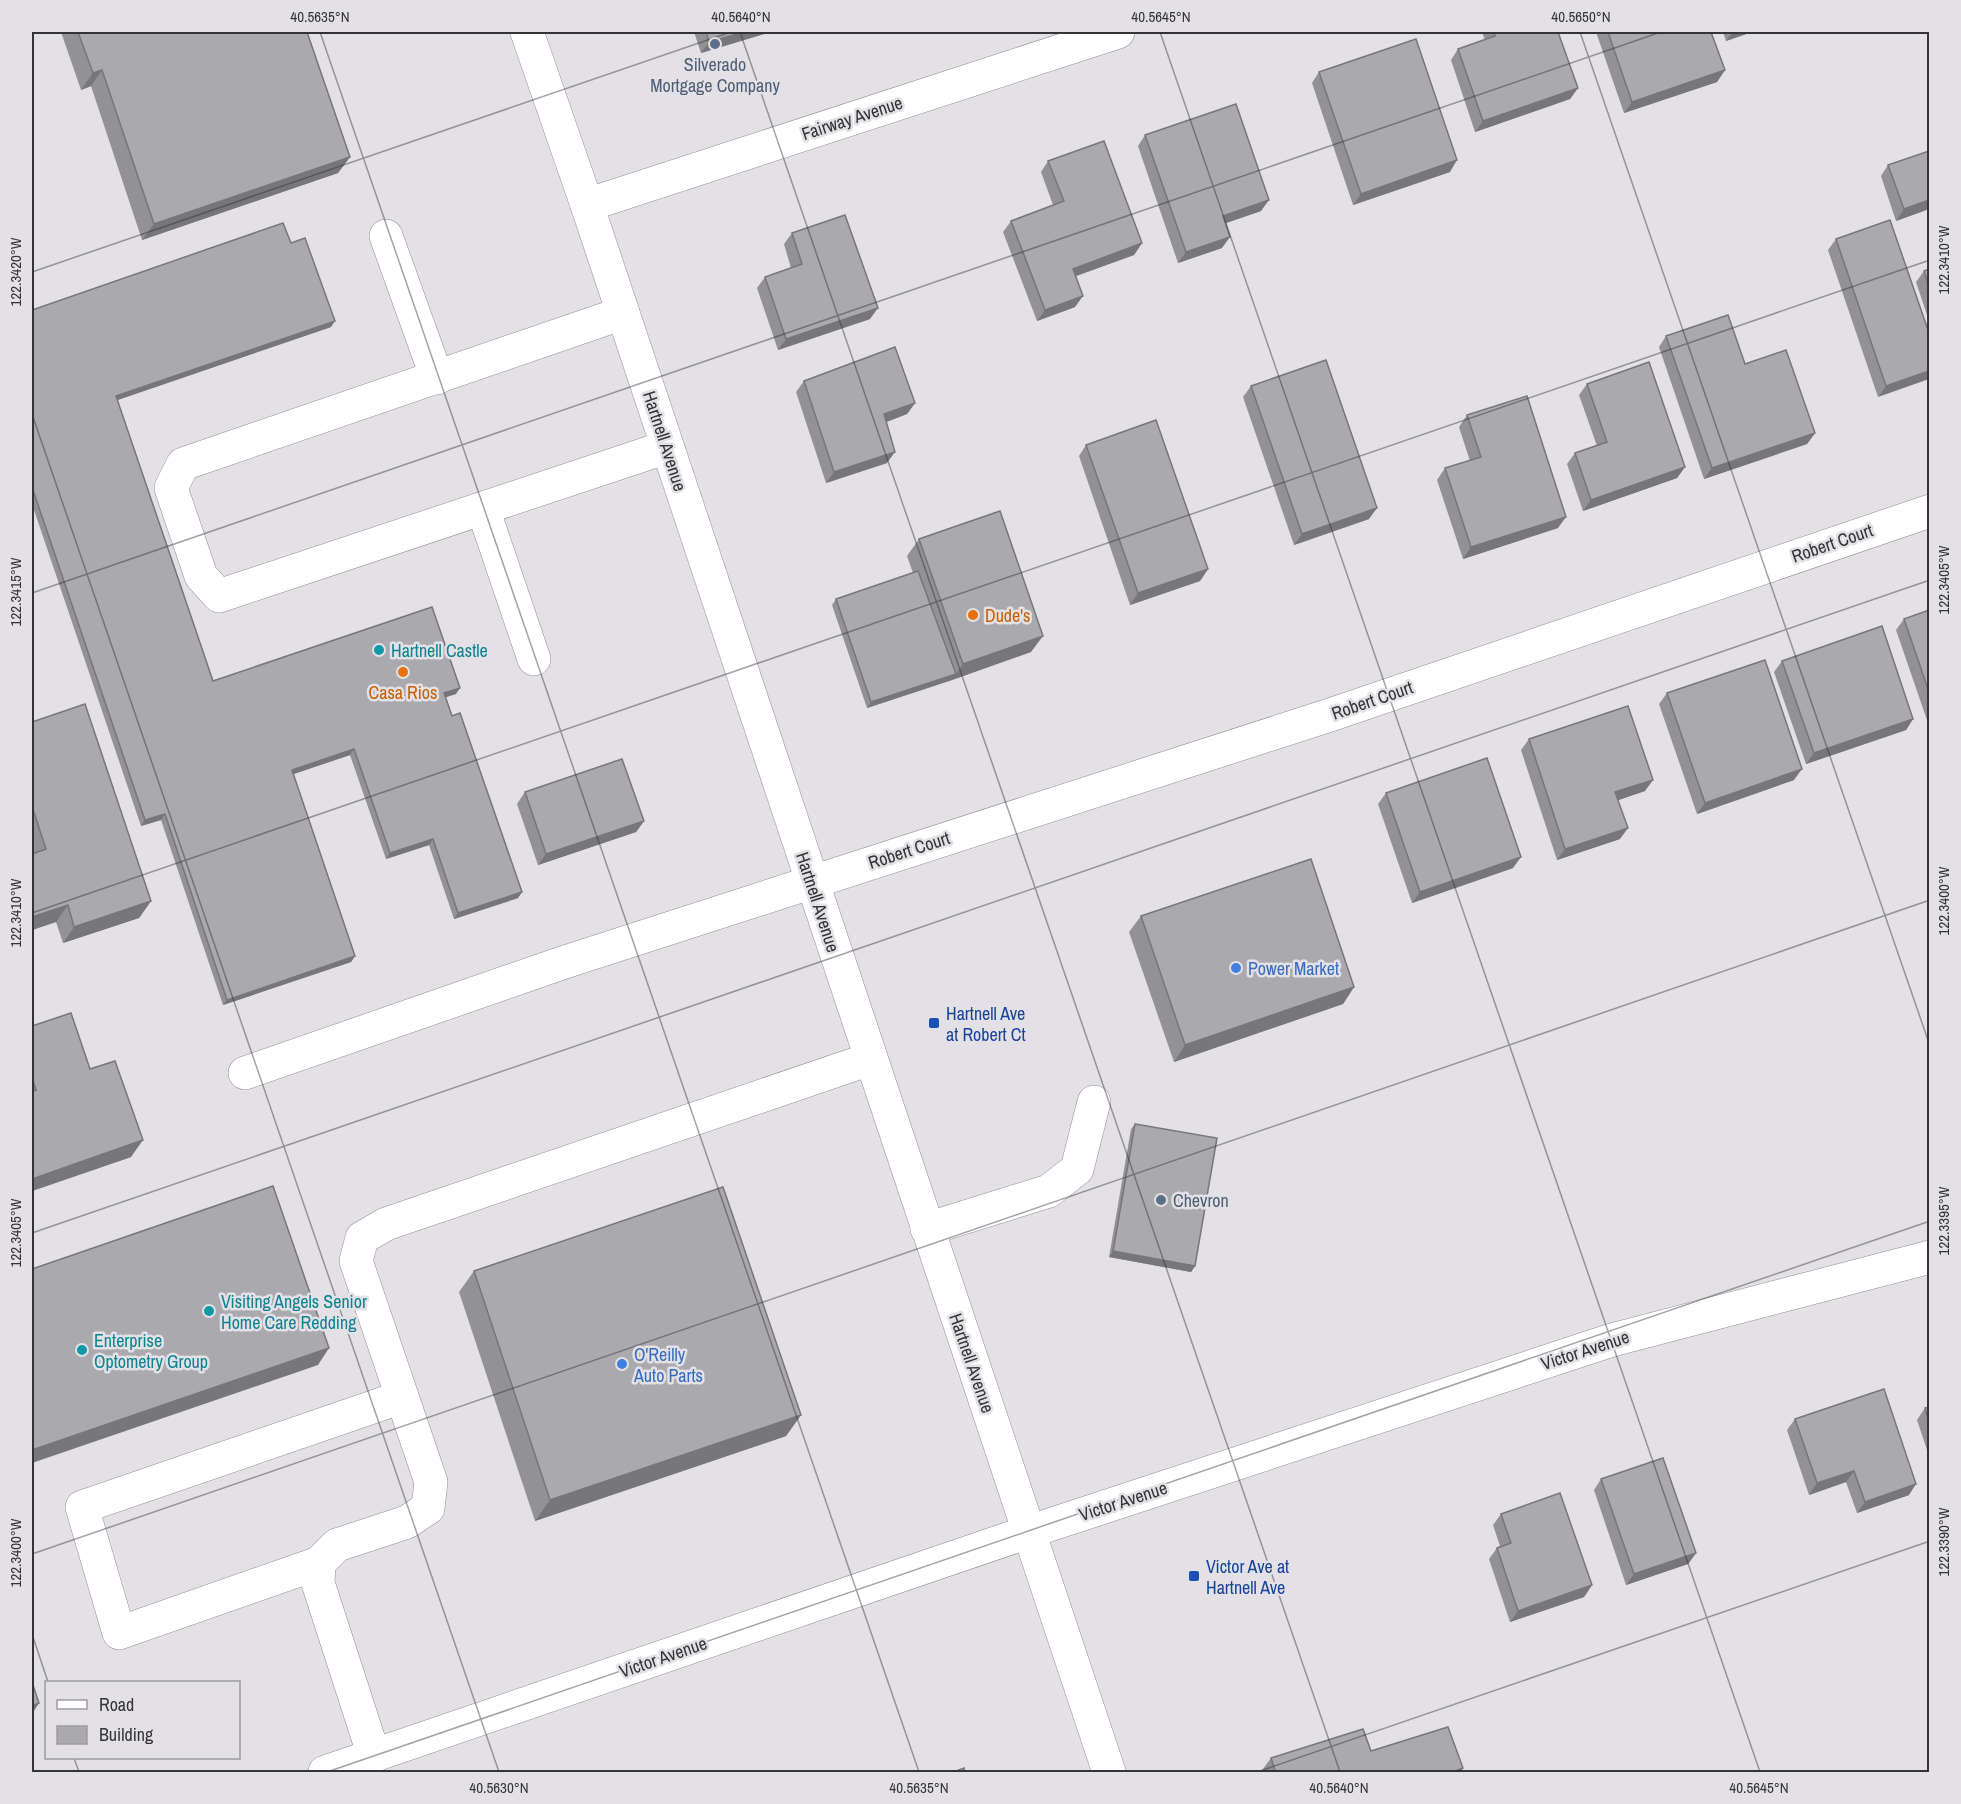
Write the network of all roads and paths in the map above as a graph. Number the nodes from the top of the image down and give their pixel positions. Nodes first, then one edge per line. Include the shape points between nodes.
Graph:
1 (527, 32) edge
2 (1118, 32) edge
3 (587, 205) junction
4 (386, 236) dead end
5 (623, 313) junction
6 (437, 378) junction
7 (667, 447) junction
8 (483, 509) junction
9 (1929, 511) edge
10 (534, 659) dead end
11 (811, 882) junction
12 (870, 1059) junction
13 (245, 1073) dead end
14 (1094, 1102) dead end
15 (927, 1229) junction
16 (1929, 1257) edge
17 (402, 1397) junction
18 (1028, 1532) junction
19 (319, 1563) junction
20 (374, 1756) junction
21 (325, 1773) edge
22 (1109, 1773) edge

1 - 3 main road, Hartnell Avenue
2 - 3 main road, Fairway Avenue
3 - 5 main road, Hartnell Avenue
4 - 6 main road
5 - 6 main road
5 - 7 main road, Hartnell Avenue
6 - 8 main road via 183,464 171,488 201,576 219,596
7 - 8 main road
7 - 11 main road, Hartnell Avenue
8 - 10 main road
9 - 11 main road, Robert Court via 1330,715
11 - 12 main road, Hartnell Avenue
11 - 13 main road, Robert Court
12 - 15 main road, Hartnell Avenue
12 - 17 main road via 386,1224 362,1238 356,1261
14 - 15 main road via 1077,1169 1049,1191
15 - 18 main road, Hartnell Avenue
16 - 18 main road, Victor Avenue via 1612,1340
17 - 19 main road via 431,1482 428,1508 407,1522 337,1545
17 - 19 main road via 82,1507 119,1633
18 - 20 main road, Victor Avenue
18 - 22 main road, Hartnell Avenue
19 - 20 main road via 318,1583
20 - 21 main road, Victor Avenue

